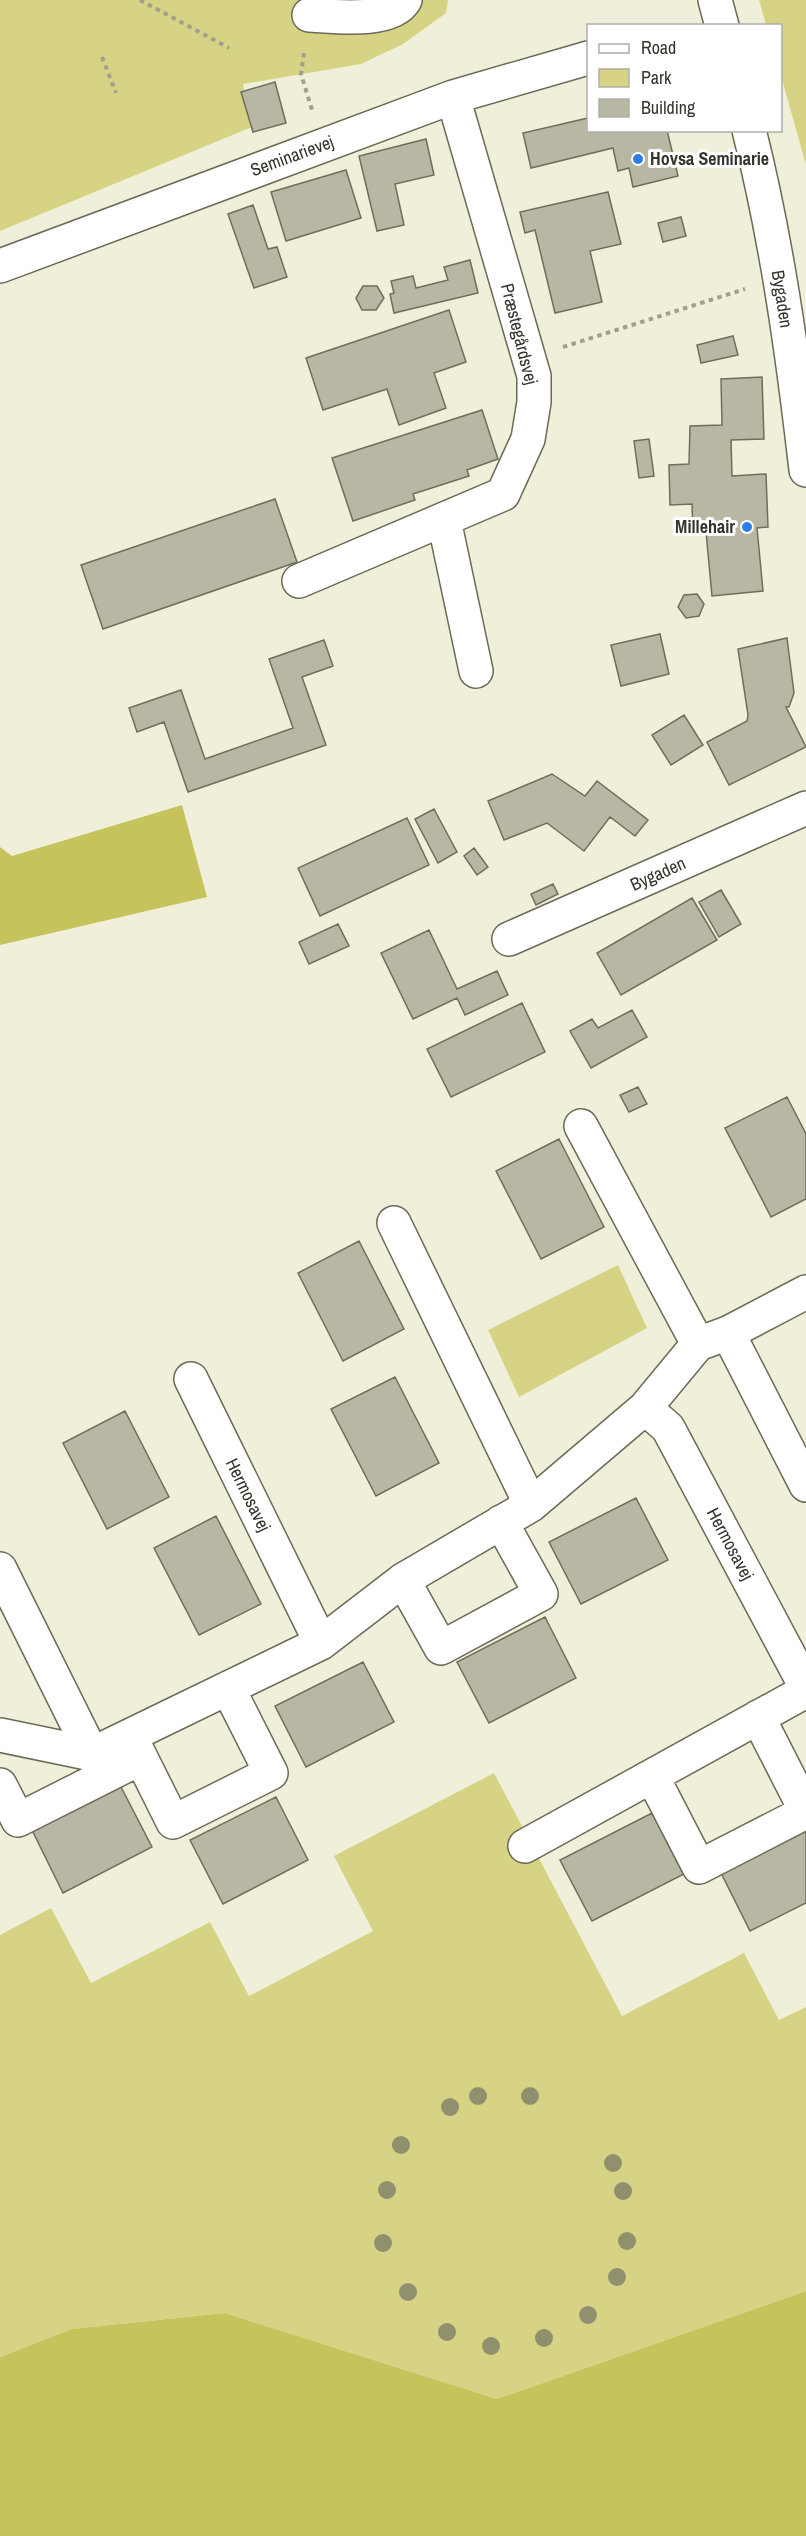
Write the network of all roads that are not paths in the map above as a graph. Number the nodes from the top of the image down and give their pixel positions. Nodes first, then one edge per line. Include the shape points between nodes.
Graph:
1 (405, 0) edge
2 (309, 15) road end
3 (587, 58) edge
4 (453, 97) junction
5 (750, 132) edge
6 (0, 266) edge
7 (802, 401) edge
8 (806, 470) edge
9 (444, 520) junction
10 (298, 581) dead end
11 (476, 671) dead end
12 (806, 808) edge
13 (509, 939) dead end
14 (581, 1126) dead end
15 (393, 1223) dead end
16 (806, 1292) edge
17 (713, 1338) junction
18 (191, 1379) dead end
19 (645, 1408) junction
20 (806, 1485) edge
21 (531, 1505) junction
22 (501, 1522) junction
23 (0, 1569) edge
24 (403, 1580) junction
25 (321, 1643) junction
26 (228, 1688) junction
27 (806, 1689) edge
28 (758, 1717) junction
29 (0, 1735) edge
30 (135, 1747) junction
31 (92, 1754) junction
32 (652, 1776) junction
33 (0, 1785) edge
34 (806, 1812) edge
35 (525, 1846) dead end

1 - 2 street via 401,6 372,17
3 - 4 street, Seminarievej
4 - 6 street, Seminarievej
4 - 9 street, Præstegårdsvej via 534,376 534,402 528,439 503,494
5 - 7 street, Bygaden
7 - 8 street, Bygaden
9 - 10 street, Præstegårdsvej
9 - 11 street
12 - 13 street, Bygaden
14 - 17 street
15 - 21 street
16 - 17 street
17 - 19 street
17 - 20 street
18 - 25 street, Hermosavej
19 - 21 street
19 - 27 street, Hermosavej via 668,1428
21 - 22 street
22 - 24 street
22 - 24 street via 541,1594 441,1648
23 - 31 street
24 - 25 street
25 - 26 street
26 - 30 street
26 - 30 street via 271,1773 173,1822
27 - 28 street, Hermosavej
28 - 32 street, Hermosavej
28 - 34 street
29 - 31 street
30 - 31 street
30 - 33 street via 18,1821
32 - 34 street via 699,1867
32 - 35 street, Hermosavej

